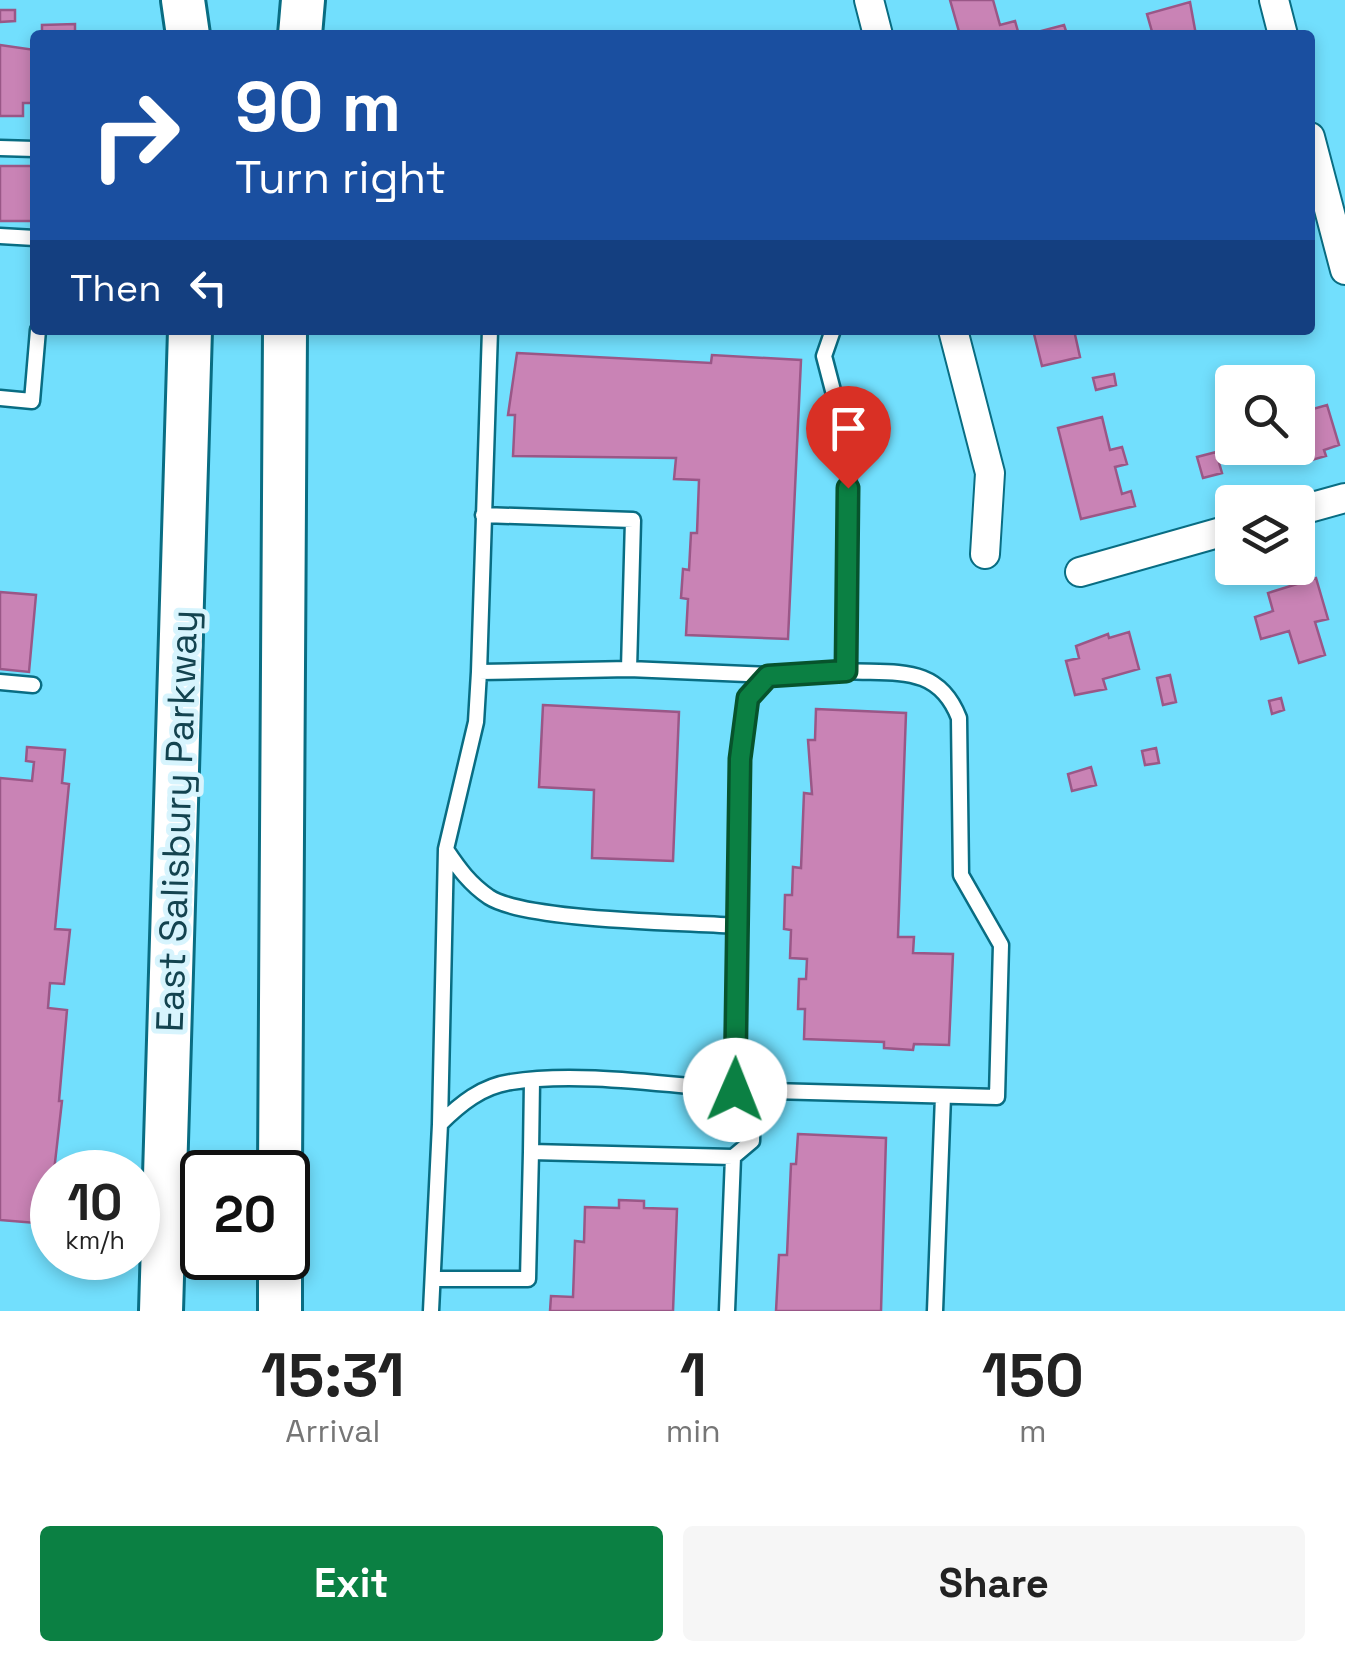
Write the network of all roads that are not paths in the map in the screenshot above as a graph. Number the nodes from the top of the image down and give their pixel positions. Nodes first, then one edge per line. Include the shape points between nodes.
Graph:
1 (182, 0) edge
2 (199, 0) edge
3 (284, 0) edge
4 (303, 0) edge
5 (868, 0) edge
6 (1274, 0) edge
7 (187, 30) edge
8 (198, 30) edge
9 (284, 30) edge
10 (300, 30) edge
11 (877, 30) edge
12 (1282, 30) edge
13 (0, 148) edge
14 (30, 149) edge
15 (1315, 156) edge
16 (0, 236) edge
17 (30, 238) edge
18 (1345, 270) edge
19 (38, 335) edge
20 (190, 335) edge
21 (285, 335) edge
22 (490, 335) edge
23 (831, 335) edge
24 (954, 335) edge
25 (0, 398) edge
26 (1345, 498) edge
27 (1315, 506) edge
28 (483, 515) junction
29 (1215, 534) edge
30 (985, 554) dead end
31 (1080, 572) dead end
32 (629, 669) junction
33 (846, 671) junction
34 (479, 672) junction
35 (768, 676) junction
36 (0, 682) edge
37 (33, 686) dead end
38 (446, 849) junction
39 (737, 926) junction
40 (532, 1081) junction
41 (735, 1090) junction
42 (754, 1090) junction
43 (943, 1096) junction
44 (440, 1124) junction
45 (280, 1150) edge
46 (531, 1152) junction
47 (733, 1157) junction
48 (433, 1279) junction
49 (280, 1280) edge
50 (161, 1311) edge
51 (280, 1311) edge
52 (431, 1311) edge
53 (727, 1311) edge
54 (935, 1311) edge

1 - 7 main road
2 - 8 main road
3 - 9 main road
4 - 10 main road
5 - 11 street
6 - 12 street
13 - 14 lane
15 - 18 street
16 - 17 lane
19 - 25 lane via 32,400
20 - 50 main road, East Salisbury Parkway
21 - 45 main road
22 - 28 lane
23 - 33 lane via 824,356 849,452
24 - 30 street via 990,473
26 - 27 street
28 - 32 lane via 633,520
28 - 34 lane
29 - 31 street
32 - 34 lane
32 - 35 lane
33 - 35 lane
33 - 43 lane via 926,676 951,698 960,718 961,875 1002,944 997,1098
34 - 38 lane via 476,722
35 - 39 lane via 748,698 740,759
36 - 37 lane
38 - 39 lane via 464,876 492,899 529,911
38 - 44 lane
39 - 41 lane
40 - 41 lane
40 - 44 lane via 509,1082 465,1099
40 - 46 lane
41 - 42 lane
42 - 43 lane
42 - 47 lane via 752,1141
43 - 54 lane
44 - 48 lane
46 - 47 lane
46 - 48 lane via 528,1279
47 - 53 lane
48 - 52 lane
49 - 51 main road

